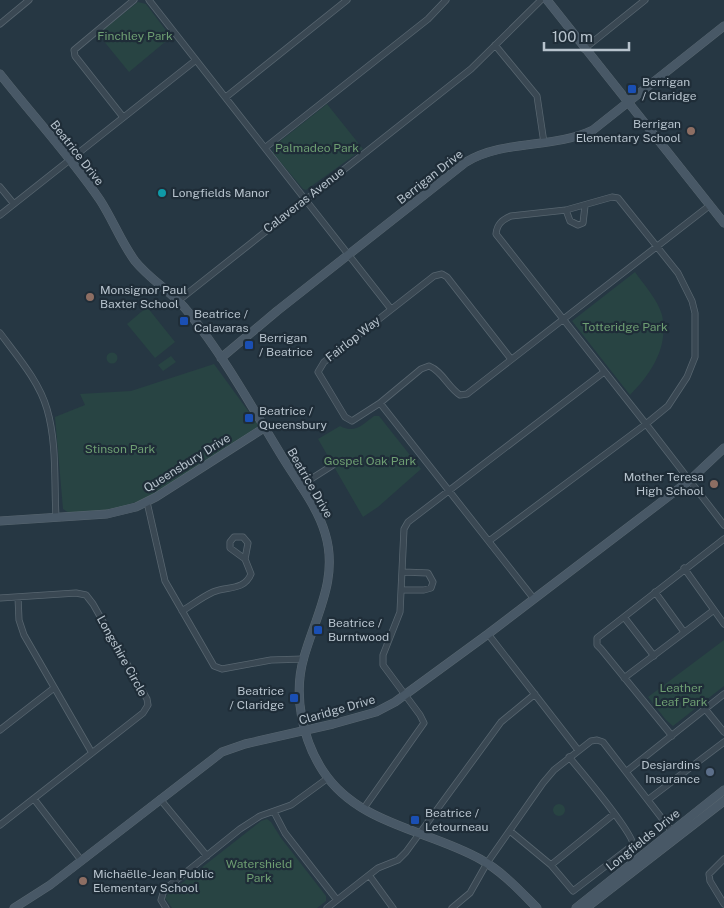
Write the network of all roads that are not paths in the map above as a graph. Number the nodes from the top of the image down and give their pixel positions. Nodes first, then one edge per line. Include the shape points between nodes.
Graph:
1 (29, 0) edge
2 (134, 0) edge
3 (149, 0) edge
4 (347, 0) edge
5 (446, 0) edge
6 (541, 0) edge
7 (547, 0) edge
8 (645, 0) edge
9 (0, 24) edge
10 (724, 26) edge
11 (495, 45) junction
12 (584, 49) junction
13 (196, 60) junction
14 (0, 74) edge
15 (226, 97) junction
16 (628, 103) junction
17 (123, 117) junction
18 (544, 143) junction
19 (266, 147) junction
20 (68, 160) junction
21 (0, 187) edge
22 (305, 198) junction
23 (14, 204) junction
24 (585, 206) junction
25 (710, 206) junction
26 (566, 210) junction
27 (0, 215) edge
28 (724, 223) edge
29 (658, 247) junction
30 (348, 255) junction
31 (178, 301) junction
32 (391, 309) junction
33 (562, 320) junction
34 (0, 333) edge
35 (221, 358) junction
36 (511, 360) junction
37 (604, 372) junction
38 (380, 403) junction
39 (646, 424) junction
40 (264, 428) junction
41 (724, 448) edge
42 (334, 465) dead end
43 (690, 480) junction
44 (300, 486) junction
45 (449, 490) junction
46 (147, 502) junction
47 (56, 517) junction
48 (0, 521) edge
49 (724, 525) edge
50 (724, 539) edge
51 (489, 541) junction
52 (245, 559) dead end
53 (684, 568) junction
54 (402, 572) junction
55 (401, 590) junction
56 (655, 592) junction
57 (18, 597) junction
58 (0, 598) edge
59 (534, 599) junction
60 (182, 610) junction
61 (714, 610) junction
62 (624, 617) junction
63 (724, 624) edge
64 (684, 632) junction
65 (488, 634) junction
66 (654, 656) junction
67 (304, 659) junction
68 (624, 678) junction
69 (54, 688) junction
70 (535, 694) junction
71 (724, 694) edge
72 (406, 695) junction
73 (706, 710) junction
74 (0, 730) edge
75 (305, 731) junction
76 (724, 732) edge
77 (672, 736) junction
78 (724, 742) edge
79 (578, 750) junction
80 (92, 753) junction
81 (569, 757) junction
82 (627, 771) junction
83 (328, 778) junction
84 (724, 790) edge
85 (34, 799) junction
86 (160, 799) junction
87 (649, 799) junction
88 (724, 801) edge
89 (364, 808) junction
90 (274, 812) junction
91 (614, 814) junction
92 (0, 825) edge
93 (510, 831) junction
94 (421, 834) junction
95 (674, 834) junction
96 (207, 856) junction
97 (724, 859) edge
98 (81, 860) junction
99 (487, 863) junction
100 (551, 865) junction
101 (369, 875) junction
102 (337, 900) junction
103 (529, 900) junction
104 (724, 904) edge
105 (14, 908) edge
106 (166, 908) edge
107 (327, 908) edge
108 (393, 908) edge
109 (452, 908) edge
110 (533, 908) edge
111 (537, 908) edge
112 (576, 908) edge
113 (586, 908) edge

1 - 9 street
2 - 17 street via 74,50 75,56
3 - 13 street
4 - 15 street
5 - 19 street via 428,19
6 - 11 street, Calaveras Avenue
7 - 12 street
8 - 12 street
10 - 16 street, Berrigan Drive
11 - 18 street via 536,96
11 - 22 street, Calaveras Avenue via 471,69
12 - 16 street
13 - 15 street
13 - 17 street
14 - 20 street, Beatrice Drive
15 - 19 street
16 - 18 street, Berrigan Drive via 593,130
16 - 25 street
17 - 20 street
18 - 30 street, Berrigan Drive via 475,156
19 - 22 street
20 - 23 street
20 - 31 street, Beatrice Drive via 100,200 136,261 151,279
21 - 23 street
22 - 30 street
22 - 31 street, Calaveras Avenue
23 - 27 street
24 - 26 street
24 - 26 street via 583,223 570,221
24 - 29 street via 618,198
25 - 28 street
25 - 29 street, Fairlop Way
26 - 33 street via 511,216 496,229 496,234
29 - 33 street, Fairlop Way
29 - 39 street via 678,273 692,301 696,347 682,388 668,406
30 - 32 street
30 - 35 street, Berrigan Drive
31 - 35 street, Beatrice Drive
32 - 36 street, Fairlop Way via 434,276 442,274
32 - 38 street, Fairlop Way via 324,362 318,372 345,417 352,421
33 - 36 street, Fairlop Way
33 - 37 street
34 - 47 street via 29,374 48,410
35 - 40 street, Beatrice Drive
36 - 38 street, Fairlop Way via 467,394 460,395 428,366
37 - 39 street
37 - 45 street
38 - 45 street
39 - 43 street
39 - 51 street
40 - 44 street, Beatrice Drive
40 - 46 street, Queensbury Drive
41 - 43 street, Claridge Drive
42 - 44 street
43 - 49 street
43 - 59 street, Claridge Drive
44 - 67 street, Beatrice Drive via 324,530 330,561 326,595
45 - 51 street
45 - 54 street via 408,522 404,530
46 - 47 street, Queensbury Drive via 107,514
46 - 60 street via 165,581
47 - 48 street, Queensbury Drive
50 - 53 street
51 - 59 street
52 - 60 street via 251,574 245,583 211,593
53 - 56 street
53 - 61 street
54 - 55 street
54 - 55 street via 428,573 434,582 431,588 424,590
55 - 72 street via 400,612 383,655 383,665
56 - 62 street
56 - 64 street
57 - 58 street, Longshire Circle
57 - 69 street via 19,620 24,635
57 - 80 street, Longshire Circle via 76,592 86,595 147,699 148,705 143,713
59 - 65 street, Claridge Drive
60 - 67 street via 214,666 219,669 272,660
61 - 63 street
61 - 64 street
62 - 66 street
62 - 68 street via 601,634 597,641
64 - 66 street
65 - 70 street
65 - 72 street, Claridge Drive
66 - 68 street
67 - 75 street, Beatrice Drive via 300,691
68 - 77 street
69 - 74 street
69 - 80 street
70 - 79 street
70 - 94 street via 501,722
71 - 73 street
72 - 75 street, Claridge Drive via 376,712
72 - 89 street via 424,723
73 - 76 street
73 - 77 street
75 - 83 street, Beatrice Drive
75 - 86 street, Claridge Drive via 229,749
77 - 82 street
78 - 87 street
79 - 81 street
79 - 82 street via 591,741 603,742
80 - 85 street, Longshire Circle
81 - 91 street
81 - 93 street via 543,783
82 - 87 street
83 - 89 street, Beatrice Drive
83 - 90 street via 291,805
84 - 95 street, Longfields Drive
85 - 92 street, Longshire Circle
85 - 98 street
86 - 96 street
86 - 98 street, Claridge Drive
87 - 95 street
88 - 95 street, Longfields Drive
89 - 94 street, Beatrice Drive
90 - 96 street via 260,816
90 - 102 street via 285,833
91 - 100 street
91 - 100 street via 633,840 633,845 576,890 569,890
93 - 99 street
93 - 100 street
94 - 99 street, Beatrice Drive
94 - 101 street via 398,860
95 - 112 street, Longfields Drive
95 - 113 street, Longfields Drive
96 - 106 street via 164,890 160,900
97 - 104 street via 709,874
98 - 105 street, Claridge Drive
99 - 103 street, Beatrice Drive
99 - 109 street via 470,893
101 - 102 street
101 - 108 street
102 - 107 street
103 - 110 street, Beatrice Drive
103 - 111 street, Beatrice Drive

